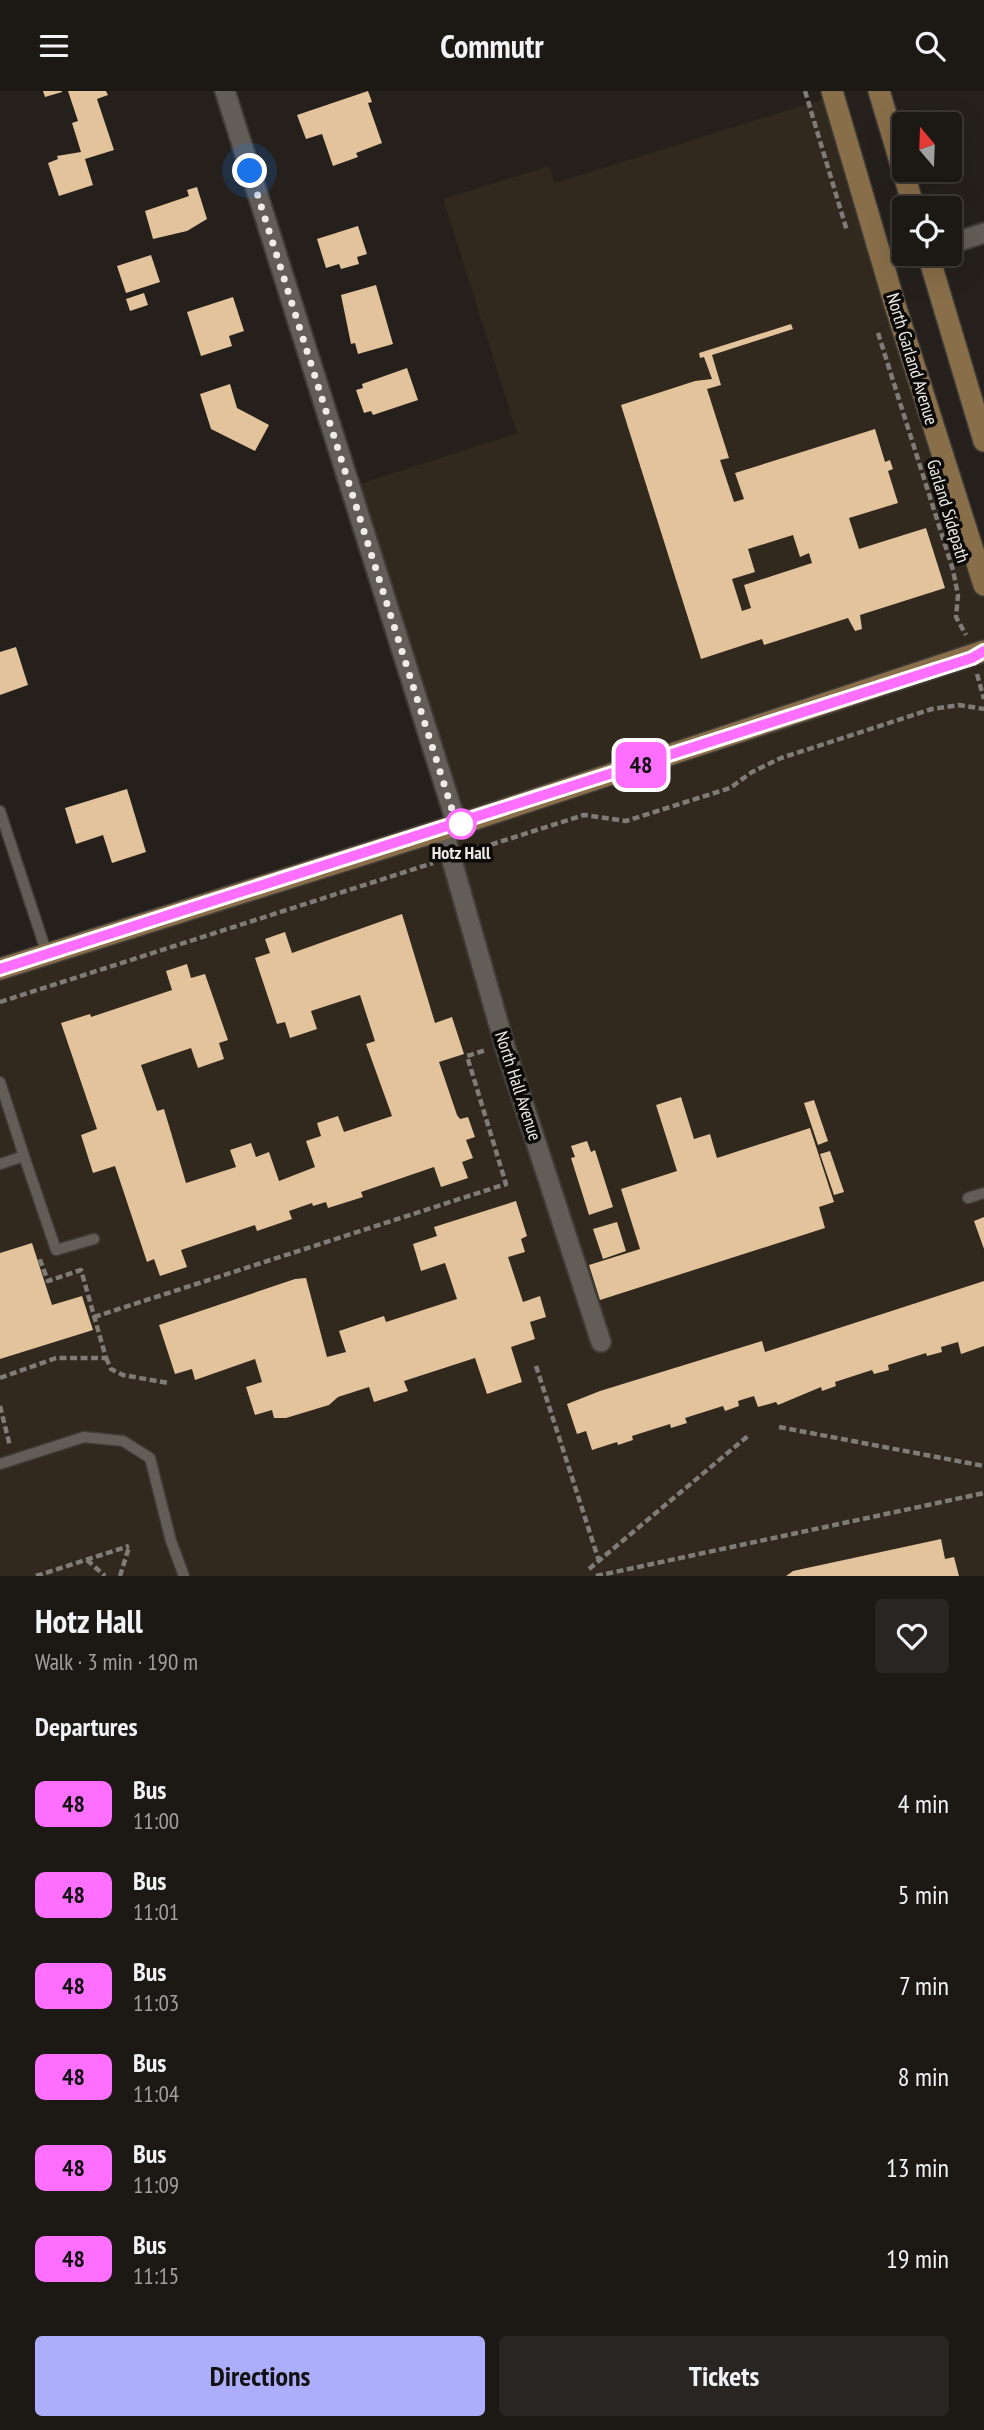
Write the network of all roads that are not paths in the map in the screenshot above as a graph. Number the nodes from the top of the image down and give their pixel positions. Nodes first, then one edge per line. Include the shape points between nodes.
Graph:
1 (225, 91) edge
2 (832, 91) edge
3 (879, 91) edge
4 (910, 196) edge
5 (984, 233) edge
6 (962, 240) edge
7 (932, 266) edge
8 (984, 441) edge
9 (984, 585) edge
10 (978, 655) edge
11 (0, 811) edge
12 (450, 827) junction
13 (47, 955) junction
14 (0, 969) edge
15 (0, 1082) edge
16 (24, 1156) junction
17 (0, 1164) edge
18 (984, 1193) edge
19 (968, 1198) dead end
20 (94, 1239) dead end
21 (601, 1342) dead end
22 (0, 1464) edge
23 (184, 1576) edge

1 - 12 street, North Hall Avenue
2 - 9 street, North Garland Avenue
3 - 4 street
5 - 6 street
7 - 8 street
10 - 12 street
11 - 13 lane
12 - 13 street
12 - 21 street, North Hall Avenue via 451,857 504,1044
13 - 14 street
15 - 16 lane
16 - 17 lane
16 - 20 lane via 56,1250
18 - 19 lane
22 - 23 lane via 84,1437 123,1441 150,1458

